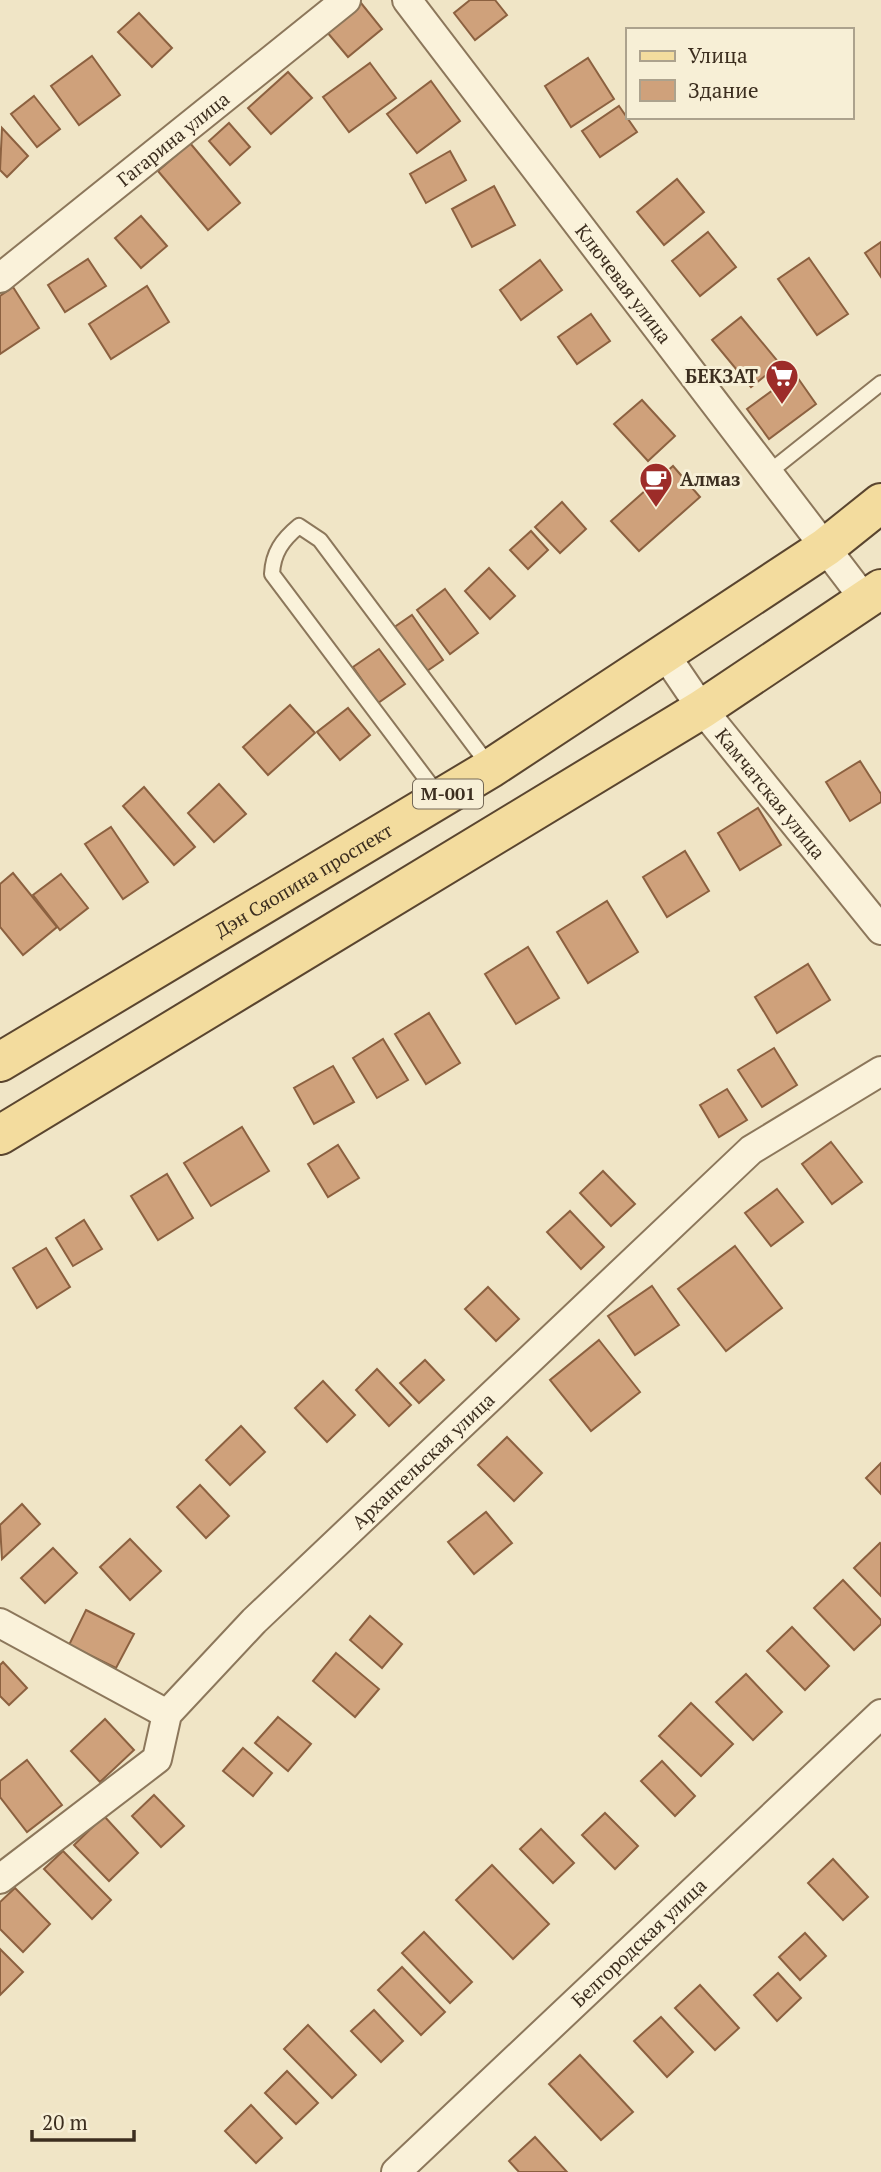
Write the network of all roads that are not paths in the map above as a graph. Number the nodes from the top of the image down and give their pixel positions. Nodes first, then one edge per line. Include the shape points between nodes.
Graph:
1 (346, 0) edge
2 (407, 0) edge
3 (0, 278) edge
4 (881, 383) edge
5 (768, 473) junction
6 (881, 503) edge
7 (826, 547) junction
8 (873, 595) edge
9 (666, 656) junction
10 (702, 709) junction
11 (491, 768) junction
12 (441, 799) junction
13 (881, 930) edge
14 (0, 1062) edge
15 (881, 1071) edge
16 (0, 1135) edge
17 (0, 1623) edge
18 (167, 1714) junction
19 (881, 1714) edge
20 (0, 1879) edge
21 (396, 2172) edge

1 - 3 street, Гагарина улица
2 - 5 street, Ключевая улица
4 - 5 lane
5 - 7 street, Ключевая улица
6 - 7 main road, Дэн Сяопина проспект / M-001
7 - 8 street, Ключевая улица
7 - 9 main road, Дэн Сяопина проспект / M-001
8 - 10 main road
9 - 10 street, Камчатская улица
9 - 11 main road, Дэн Сяопина проспект / M-001
10 - 13 street, Камчатская улица
10 - 16 main road
11 - 12 main road, Дэн Сяопина проспект / M-001
11 - 12 lane via 320,540 299,526 273,557 272,574
12 - 14 main road, Дэн Сяопина проспект / M-001
15 - 18 street, Архангельская улица via 751,1150 254,1621
17 - 18 street
18 - 20 street via 157,1759
19 - 21 street, Белгородская улица

